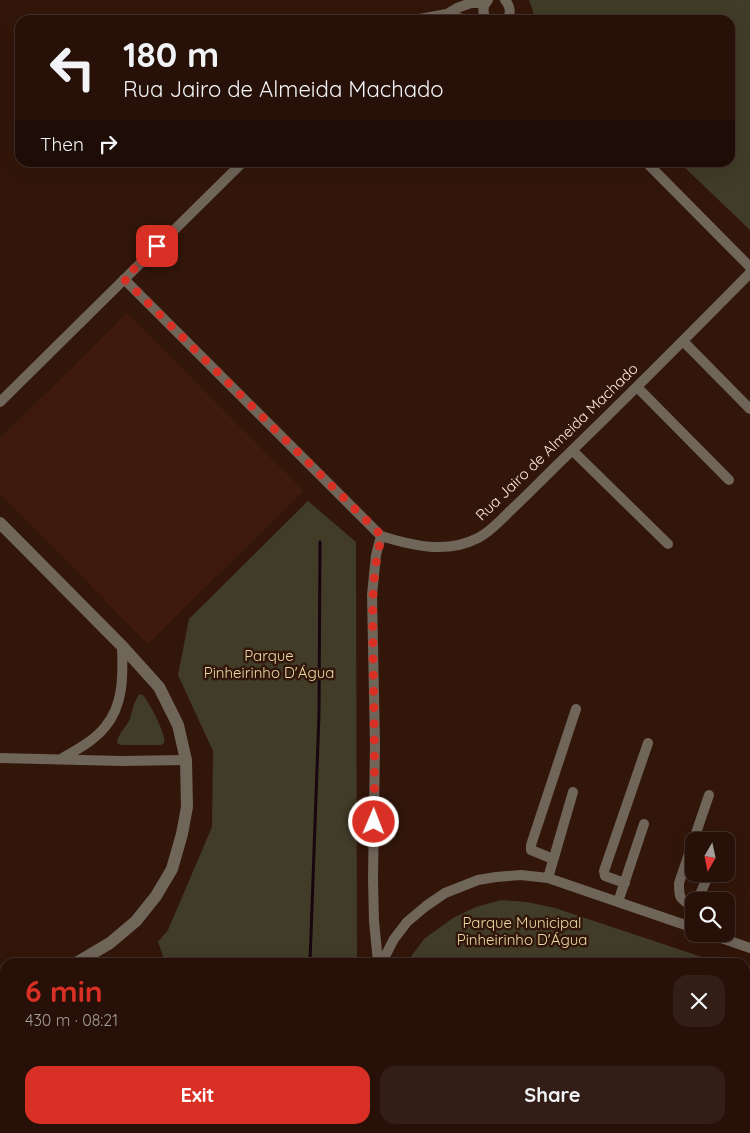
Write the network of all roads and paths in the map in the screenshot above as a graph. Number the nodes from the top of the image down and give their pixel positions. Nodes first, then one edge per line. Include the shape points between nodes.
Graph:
1 (505, 0) edge
2 (488, 1) edge
3 (446, 14) junction
4 (441, 15) edge
5 (449, 15) edge
6 (484, 15) edge
7 (508, 15) edge
8 (238, 167) edge
9 (651, 167) edge
10 (750, 266) edge
11 (750, 273) edge
12 (124, 279) junction
13 (683, 341) junction
14 (637, 387) junction
15 (0, 402) edge
16 (750, 409) edge
17 (573, 450) junction
18 (729, 480) dead end
19 (0, 523) edge
20 (382, 536) junction
21 (668, 544) dead end
22 (122, 646) junction
23 (576, 709) dead end
24 (648, 743) dead end
25 (0, 758) edge
26 (60, 759) junction
27 (186, 760) junction
28 (573, 792) dead end
29 (709, 795) dead end
30 (644, 824) dead end
31 (553, 859) junction
32 (548, 878) junction
33 (625, 883) junction
34 (685, 901) edge
35 (618, 902) junction
36 (685, 925) edge
37 (733, 942) edge
38 (750, 948) edge
39 (85, 958) edge
40 (378, 958) edge
41 (384, 958) edge

1 - 7 street via 509,4
2 - 3 street
2 - 6 street via 483,9
3 - 4 street
3 - 5 street
8 - 12 street
9 - 10 street
11 - 13 street, Rua Jairo de Almeida Machado
12 - 15 street
12 - 20 street, Rua Jairo de Almeida Machado
13 - 14 street, Rua Jairo de Almeida Machado
13 - 16 street
14 - 17 street, Rua Jairo de Almeida Machado
14 - 18 street
17 - 20 street, Rua Jairo de Almeida Machado via 479,538 452,546 426,548
17 - 21 street
19 - 22 street
20 - 40 street via 376,555 372,595 373,888
22 - 26 street via 123,676 115,710 106,727
22 - 27 street via 159,687 178,725
23 - 31 street via 530,845 531,850
24 - 33 street via 604,871 605,876
25 - 26 street
26 - 27 street
27 - 39 street via 187,807 172,869 136,921 110,943
28 - 31 street
29 - 34 street via 679,883 679,896
30 - 33 street
31 - 32 street
32 - 35 street
32 - 41 street via 496,877 478,880 445,893 408,922
33 - 35 street
35 - 36 street
37 - 38 street

